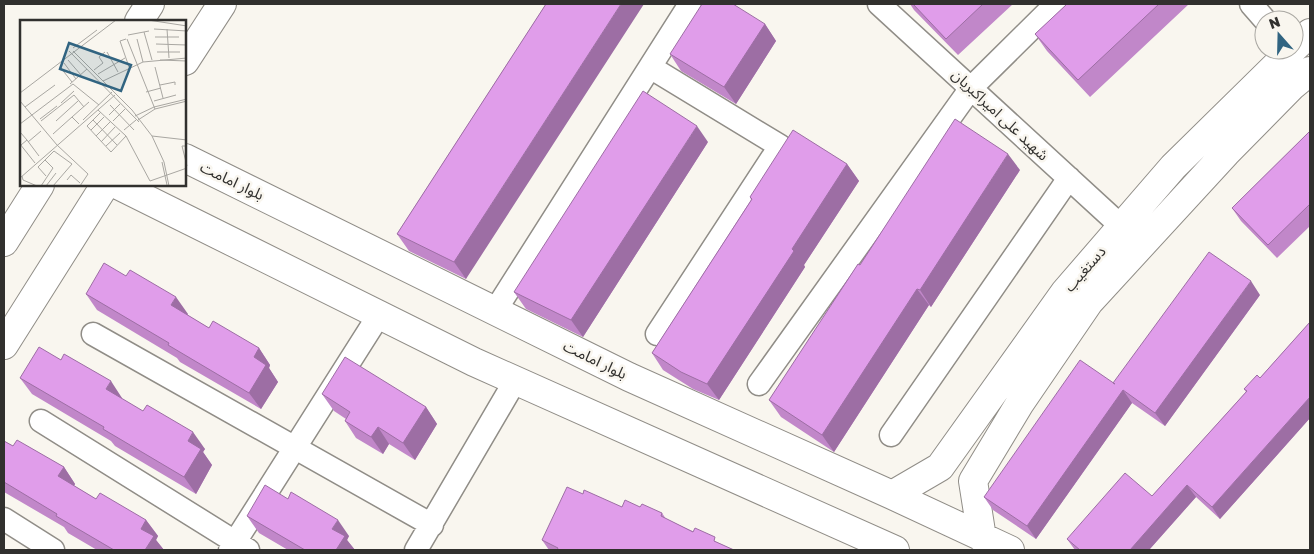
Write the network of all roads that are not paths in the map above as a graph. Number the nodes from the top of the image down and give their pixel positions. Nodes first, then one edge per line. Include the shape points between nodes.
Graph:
1 (150, 4) edge
2 (222, 4) edge
3 (690, 4) edge
4 (879, 4) edge
5 (1056, 4) edge
6 (140, 20) edge
7 (186, 59) edge
8 (1281, 60) edge
9 (650, 67) junction
10 (1310, 70) edge
11 (971, 88) junction
12 (186, 158) edge
13 (1069, 178) junction
14 (39, 186) edge
15 (104, 186) edge
16 (120, 186) edge
17 (1122, 227) junction
18 (4, 242) edge
19 (494, 311) junction
20 (379, 315) junction
21 (93, 334) dead end
22 (657, 334) dead end
23 (4, 344) edge
24 (515, 381) junction
25 (759, 384) dead end
26 (41, 421) dead end
27 (891, 435) dead end
28 (296, 448) junction
29 (940, 467) junction
30 (972, 480) junction
31 (892, 495) junction
32 (4, 519) edge
33 (432, 525) junction
34 (982, 538) junction
35 (238, 548) edge
36 (53, 550) edge
37 (416, 550) edge
38 (895, 550) edge
39 (1010, 550) edge

1 - 6 street
2 - 7 street
3 - 9 street
4 - 11 street, شهید علی امیراکبریان
5 - 11 street
8 - 17 street, دستغیب via 1173,167
9 - 19 street
9 - 22 street via 780,146
10 - 30 street, دستغیب via 1226,153 1089,302 1020,402
11 - 13 street, شهید علی امیراکبریان
11 - 25 street
12 - 19 street, بلوار امامت
13 - 17 street, شهید علی امیراکبریان
13 - 27 street
14 - 18 street
15 - 23 street
16 - 20 street
17 - 29 street, دستغیب via 1065,292
19 - 31 street, بلوار امامت via 629,377
20 - 24 street
20 - 28 street
21 - 28 street
24 - 33 street
24 - 38 street
26 - 35 street
28 - 33 street
28 - 35 street
29 - 30 street via 943,480 948,484 966,485
29 - 31 street, دستغیب
30 - 34 street
31 - 34 street, بلوار امامت
32 - 36 street
33 - 37 street
34 - 39 street, بلوار امامت

